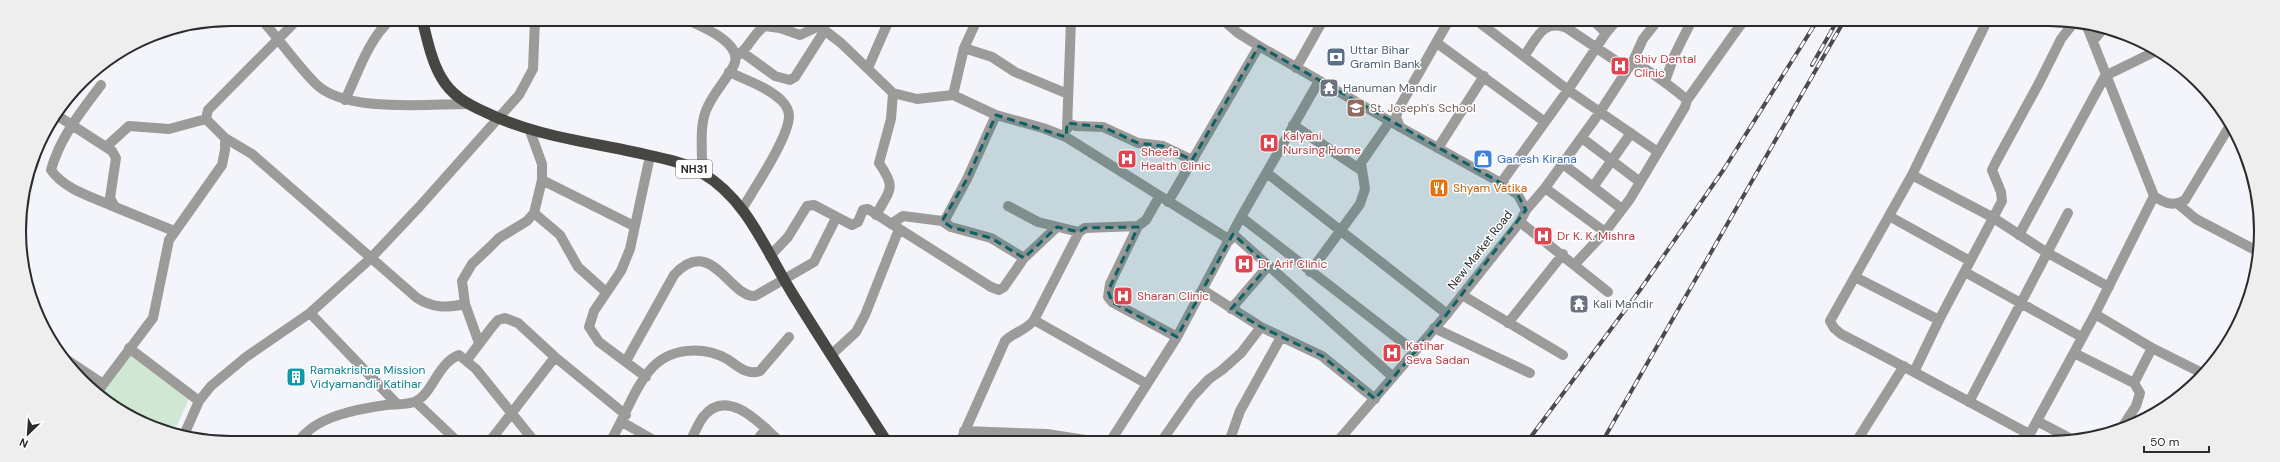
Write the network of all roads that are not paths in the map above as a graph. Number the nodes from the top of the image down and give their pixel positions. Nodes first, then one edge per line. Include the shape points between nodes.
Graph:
1 (267, 26) edge
2 (291, 26) edge
3 (383, 26) edge
4 (424, 26) edge
5 (536, 26) edge
6 (699, 26) edge
7 (766, 26) edge
8 (766, 26) edge
9 (818, 26) edge
10 (820, 26) edge
11 (821, 26) edge
12 (886, 26) edge
13 (974, 26) edge
14 (1071, 26) edge
15 (1231, 26) edge
16 (1320, 26) edge
17 (1445, 26) edge
18 (1484, 26) edge
19 (1548, 26) edge
20 (1562, 26) edge
21 (1599, 26) edge
22 (1612, 26) edge
23 (1653, 26) edge
24 (1689, 26) edge
25 (1740, 26) edge
26 (1985, 26) edge
27 (2070, 27) edge
28 (2089, 32) edge
29 (1606, 34) junction
30 (278, 38) junction
31 (1436, 42) junction
32 (1259, 46) junction
33 (964, 48) junction
34 (1598, 48) junction
35 (2152, 53) edge
36 (740, 54) junction
37 (1525, 55) junction
38 (1631, 65) junction
39 (868, 68) junction
40 (1296, 68) junction
41 (729, 72) junction
42 (1484, 76) junction
43 (2106, 76) junction
44 (1319, 81) junction
45 (1665, 81) junction
46 (101, 85) dead end
47 (1568, 90) junction
48 (894, 93) junction
49 (1068, 94) junction
50 (953, 95) junction
51 (345, 100) junction
52 (1687, 100) junction
53 (467, 104) junction
54 (1600, 112) junction
55 (996, 115) junction
56 (61, 118) edge
57 (206, 119) junction
58 (498, 119) junction
59 (1390, 121) junction
60 (1545, 122) junction
61 (1067, 123) junction
62 (72, 124) junction
63 (1293, 125) junction
64 (1400, 127) junction
65 (2227, 130) edge
66 (530, 131) junction
67 (1631, 134) junction
68 (1066, 137) junction
69 (225, 138) junction
70 (1582, 138) junction
71 (107, 146) junction
72 (1438, 148) junction
73 (1658, 152) junction
74 (650, 156) junction
75 (1192, 160) junction
76 (1613, 162) junction
77 (1563, 164) junction
78 (1361, 170) junction
79 (702, 173) junction
80 (1267, 174) junction
81 (1912, 175) junction
82 (542, 180) junction
83 (1640, 182) junction
84 (1501, 183) junction
85 (1593, 187) junction
86 (1545, 188) junction
87 (2154, 196) junction
88 (1159, 197) junction
89 (1168, 202) junction
90 (2178, 204) junction
91 (1008, 206) dead end
92 (116, 207) junction
93 (742, 209) junction
94 (1622, 209) junction
95 (1526, 210) junction
96 (534, 213) junction
97 (2068, 214) dead end
98 (876, 215) junction
99 (1889, 216) junction
100 (1241, 217) junction
101 (1992, 217) junction
102 (836, 218) junction
103 (942, 221) junction
104 (1520, 222) junction
105 (634, 226) junction
106 (895, 226) junction
107 (1138, 226) junction
108 (1057, 227) junction
109 (174, 230) junction
110 (1341, 231) junction
111 (1079, 232) junction
112 (1604, 232) junction
113 (2019, 235) junction
114 (1231, 237) junction
115 (2253, 249) edge
116 (2046, 252) junction
117 (1562, 254) junction
118 (770, 256) junction
119 (371, 258) junction
120 (1024, 258) junction
121 (1970, 262) junction
122 (1575, 264) junction
123 (1268, 266) junction
124 (1310, 272) junction
125 (1965, 272) junction
126 (1855, 277) junction
127 (784, 280) junction
128 (2109, 287) junction
129 (1203, 290) junction
130 (606, 292) junction
131 (1608, 292) dead end
132 (1462, 295) junction
133 (465, 304) junction
134 (2020, 304) junction
135 (1231, 308) junction
136 (310, 313) junction
137 (1447, 314) junction
138 (2096, 314) junction
139 (1034, 320) junction
140 (1939, 320) junction
141 (1508, 323) junction
142 (1261, 327) junction
143 (1434, 328) junction
144 (2078, 335) dead end
145 (789, 337) dead end
146 (1177, 337) junction
147 (1281, 337) junction
148 (479, 343) junction
149 (130, 348) junction
150 (2152, 348) junction
151 (1414, 351) junction
152 (2074, 353) junction
153 (831, 355) junction
154 (1563, 355) dead end
155 (555, 357) junction
156 (467, 360) junction
157 (626, 361) junction
158 (1904, 366) junction
159 (2198, 371) edge
160 (1914, 372) junction
161 (1530, 373) dead end
162 (85, 375) edge
163 (646, 377) junction
164 (1393, 377) junction
165 (2134, 383) junction
166 (1146, 384) junction
167 (100, 387) edge
168 (1375, 399) junction
169 (199, 401) junction
170 (416, 402) junction
171 (1969, 402) junction
172 (397, 404) junction
173 (513, 414) junction
174 (624, 418) junction
175 (2127, 420) edge
176 (2037, 421) junction
177 (766, 428) junction
178 (186, 431) edge
179 (964, 431) junction
180 (304, 436) edge
181 (452, 436) edge
182 (494, 436) edge
183 (530, 436) edge
184 (614, 436) edge
185 (649, 436) edge
186 (693, 436) edge
187 (760, 436) edge
188 (774, 436) edge
189 (883, 436) edge
190 (962, 436) edge
191 (1060, 436) edge
192 (1114, 436) edge
193 (1165, 436) edge
194 (1231, 436) edge
195 (1342, 436) edge
196 (1860, 436) edge
197 (2024, 436) edge
198 (2028, 436) edge
199 (2065, 436) edge

1 - 30 street
2 - 30 street
3 - 51 street
4 - 53 highway, NH31 via 441,78 452,92
5 - 58 street via 533,69 519,95
6 - 36 street via 721,38
7 - 36 street via 753,35
8 - 9 street via 800,35
10 - 36 street via 795,77 790,80 775,76
11 - 39 street
12 - 39 street
13 - 33 street
14 - 49 street
15 - 32 street, New Market Road
16 - 40 street
17 - 31 street
18 - 37 street
19 - 37 street
20 - 34 street
21 - 29 street
22 - 29 street
23 - 38 street via 1643,39
24 - 45 street
25 - 52 street
26 - 81 street
27 - 101 street via 2061,39 1994,165 1992,170 2002,201
28 - 43 street
29 - 34 street
30 - 51 street via 316,85
30 - 57 street via 213,103
31 - 42 street
31 - 64 street via 1399,108 1396,117
32 - 40 street, New Market Road
32 - 75 street
33 - 49 street via 992,57 1015,72
33 - 50 street
34 - 38 street
34 - 47 street
35 - 43 street
36 - 41 street
37 - 47 street
38 - 45 street
38 - 54 street
39 - 48 street
40 - 44 street, New Market Road
41 - 79 street via 703,119
41 - 93 street via 782,100 789,116 786,131
42 - 60 street
42 - 72 street
43 - 87 street
43 - 113 street
44 - 59 street, New Market Road
44 - 63 street
45 - 52 street
46 - 62 street
47 - 54 street
47 - 60 street
48 - 50 street via 917,99
48 - 98 street via 891,119 879,163 887,173 891,188
49 - 61 street
50 - 55 street
51 - 53 street via 369,104
52 - 73 street
53 - 58 highway, NH31
54 - 67 street
54 - 70 street
55 - 68 street
55 - 103 street via 967,179
56 - 62 street
57 - 69 street
57 - 71 street via 169,129 129,126
58 - 66 highway, NH31
58 - 119 street
59 - 64 street, New Market Road
59 - 78 street via 1362,164
60 - 84 street
61 - 68 street
61 - 75 street via 1103,127 1138,143 1172,150
62 - 71 street
62 - 92 street via 54,158 51,170 58,180
63 - 78 street
63 - 80 street
64 - 72 street, New Market Road
65 - 90 street via 2185,200
66 - 74 highway, NH31
66 - 82 street via 542,164
67 - 73 street
67 - 76 street
68 - 88 street
69 - 109 street via 222,165 215,178
69 - 119 street via 252,154
70 - 76 street
70 - 77 street
71 - 92 street via 116,158 110,198
72 - 84 street, New Market Road
73 - 83 street
74 - 79 highway, NH31
74 - 105 street
75 - 89 street
76 - 83 street
76 - 85 street
77 - 85 street
77 - 86 street
78 - 110 street via 1364,196
79 - 93 highway, NH31
80 - 100 street
80 - 110 street
81 - 99 street
81 - 101 street
82 - 96 street
82 - 105 street
83 - 94 street
84 - 95 street, New Market Road via 1518,195
85 - 94 street
86 - 95 street
86 - 112 street
87 - 90 street via 2169,204
87 - 128 street
88 - 89 street
88 - 107 street via 1146,220
89 - 114 street
90 - 115 street via 2196,219
91 - 108 street via 1038,222
92 - 109 street
93 - 118 highway, NH31
94 - 112 street
95 - 104 street, New Market Road
96 - 130 street via 560,235 578,267
96 - 133 street via 527,222 498,238 472,264 462,281
97 - 116 street
98 - 102 street via 868,209 863,210 858,222 852,226
98 - 106 street
99 - 121 street
99 - 126 street
100 - 114 street
100 - 124 street
101 - 113 street
101 - 121 street
102 - 118 street via 814,205 807,206 791,233
102 - 127 street via 814,262
103 - 106 street via 909,215 898,218
103 - 120 street via 952,227 991,238
104 - 117 street
104 - 132 street, New Market Road
105 - 130 street via 633,239 626,260
106 - 120 street via 999,290 1004,287
106 - 153 street via 865,315 856,332
107 - 111 street via 1085,228
107 - 146 street via 1110,284 1108,298
108 - 111 street
108 - 120 street
109 - 149 street via 166,253 153,318
110 - 124 street
110 - 137 street
111 - 139 street
112 - 122 street
113 - 116 street
114 - 123 street
114 - 129 street
116 - 128 street
116 - 134 street
117 - 122 street
117 - 141 street
118 - 127 highway, NH31
119 - 133 street via 425,303 442,307
119 - 136 street
121 - 125 street
122 - 131 street
123 - 135 street
123 - 164 street
124 - 151 street
125 - 134 street
125 - 140 street
126 - 140 street
126 - 158 street via 1830,321 1834,328
127 - 153 highway, NH31
127 - 157 street via 756,296 749,297 716,268 697,262 688,263 674,275
128 - 138 street
129 - 135 street
129 - 146 street
130 - 157 street via 594,311 589,326 599,342
132 - 137 street, New Market Road
132 - 141 street
133 - 148 street
134 - 144 street
134 - 171 street
135 - 142 street
136 - 169 street via 228,371
136 - 172 street
137 - 143 street, New Market Road
138 - 150 street
138 - 152 street
139 - 166 street
139 - 179 street via 1030,326 1012,334 1005,341
140 - 160 street
141 - 154 street
142 - 147 street
142 - 193 street via 1241,354 1209,379 1194,396
143 - 151 street, New Market Road
143 - 161 street
145 - 163 street via 760,371 753,374 722,356 688,350 660,360
146 - 166 street
147 - 168 street via 1322,356
147 - 194 street via 1240,411
148 - 155 street via 498,320 505,318 518,323
148 - 156 street
149 - 167 street
149 - 169 street
150 - 159 street
150 - 165 street
151 - 164 street, New Market Road
152 - 165 street
152 - 176 street
153 - 189 highway, NH31
155 - 173 street
155 - 174 street
156 - 170 street via 459,355 449,359
156 - 173 street
157 - 163 street
158 - 160 street
158 - 196 street
160 - 171 street
162 - 167 street
163 - 174 street
164 - 168 street, New Market Road
165 - 175 street via 2140,393 2136,406
166 - 192 street
168 - 195 street, New Market Road
169 - 178 street
170 - 172 street
170 - 181 street
171 - 197 street
172 - 180 street via 324,420
173 - 182 street
173 - 183 street
174 - 184 street
174 - 185 street
176 - 198 street
176 - 199 street
177 - 186 street via 740,409 724,405 712,409 703,417
177 - 187 street
177 - 188 street
179 - 190 street
179 - 191 street

